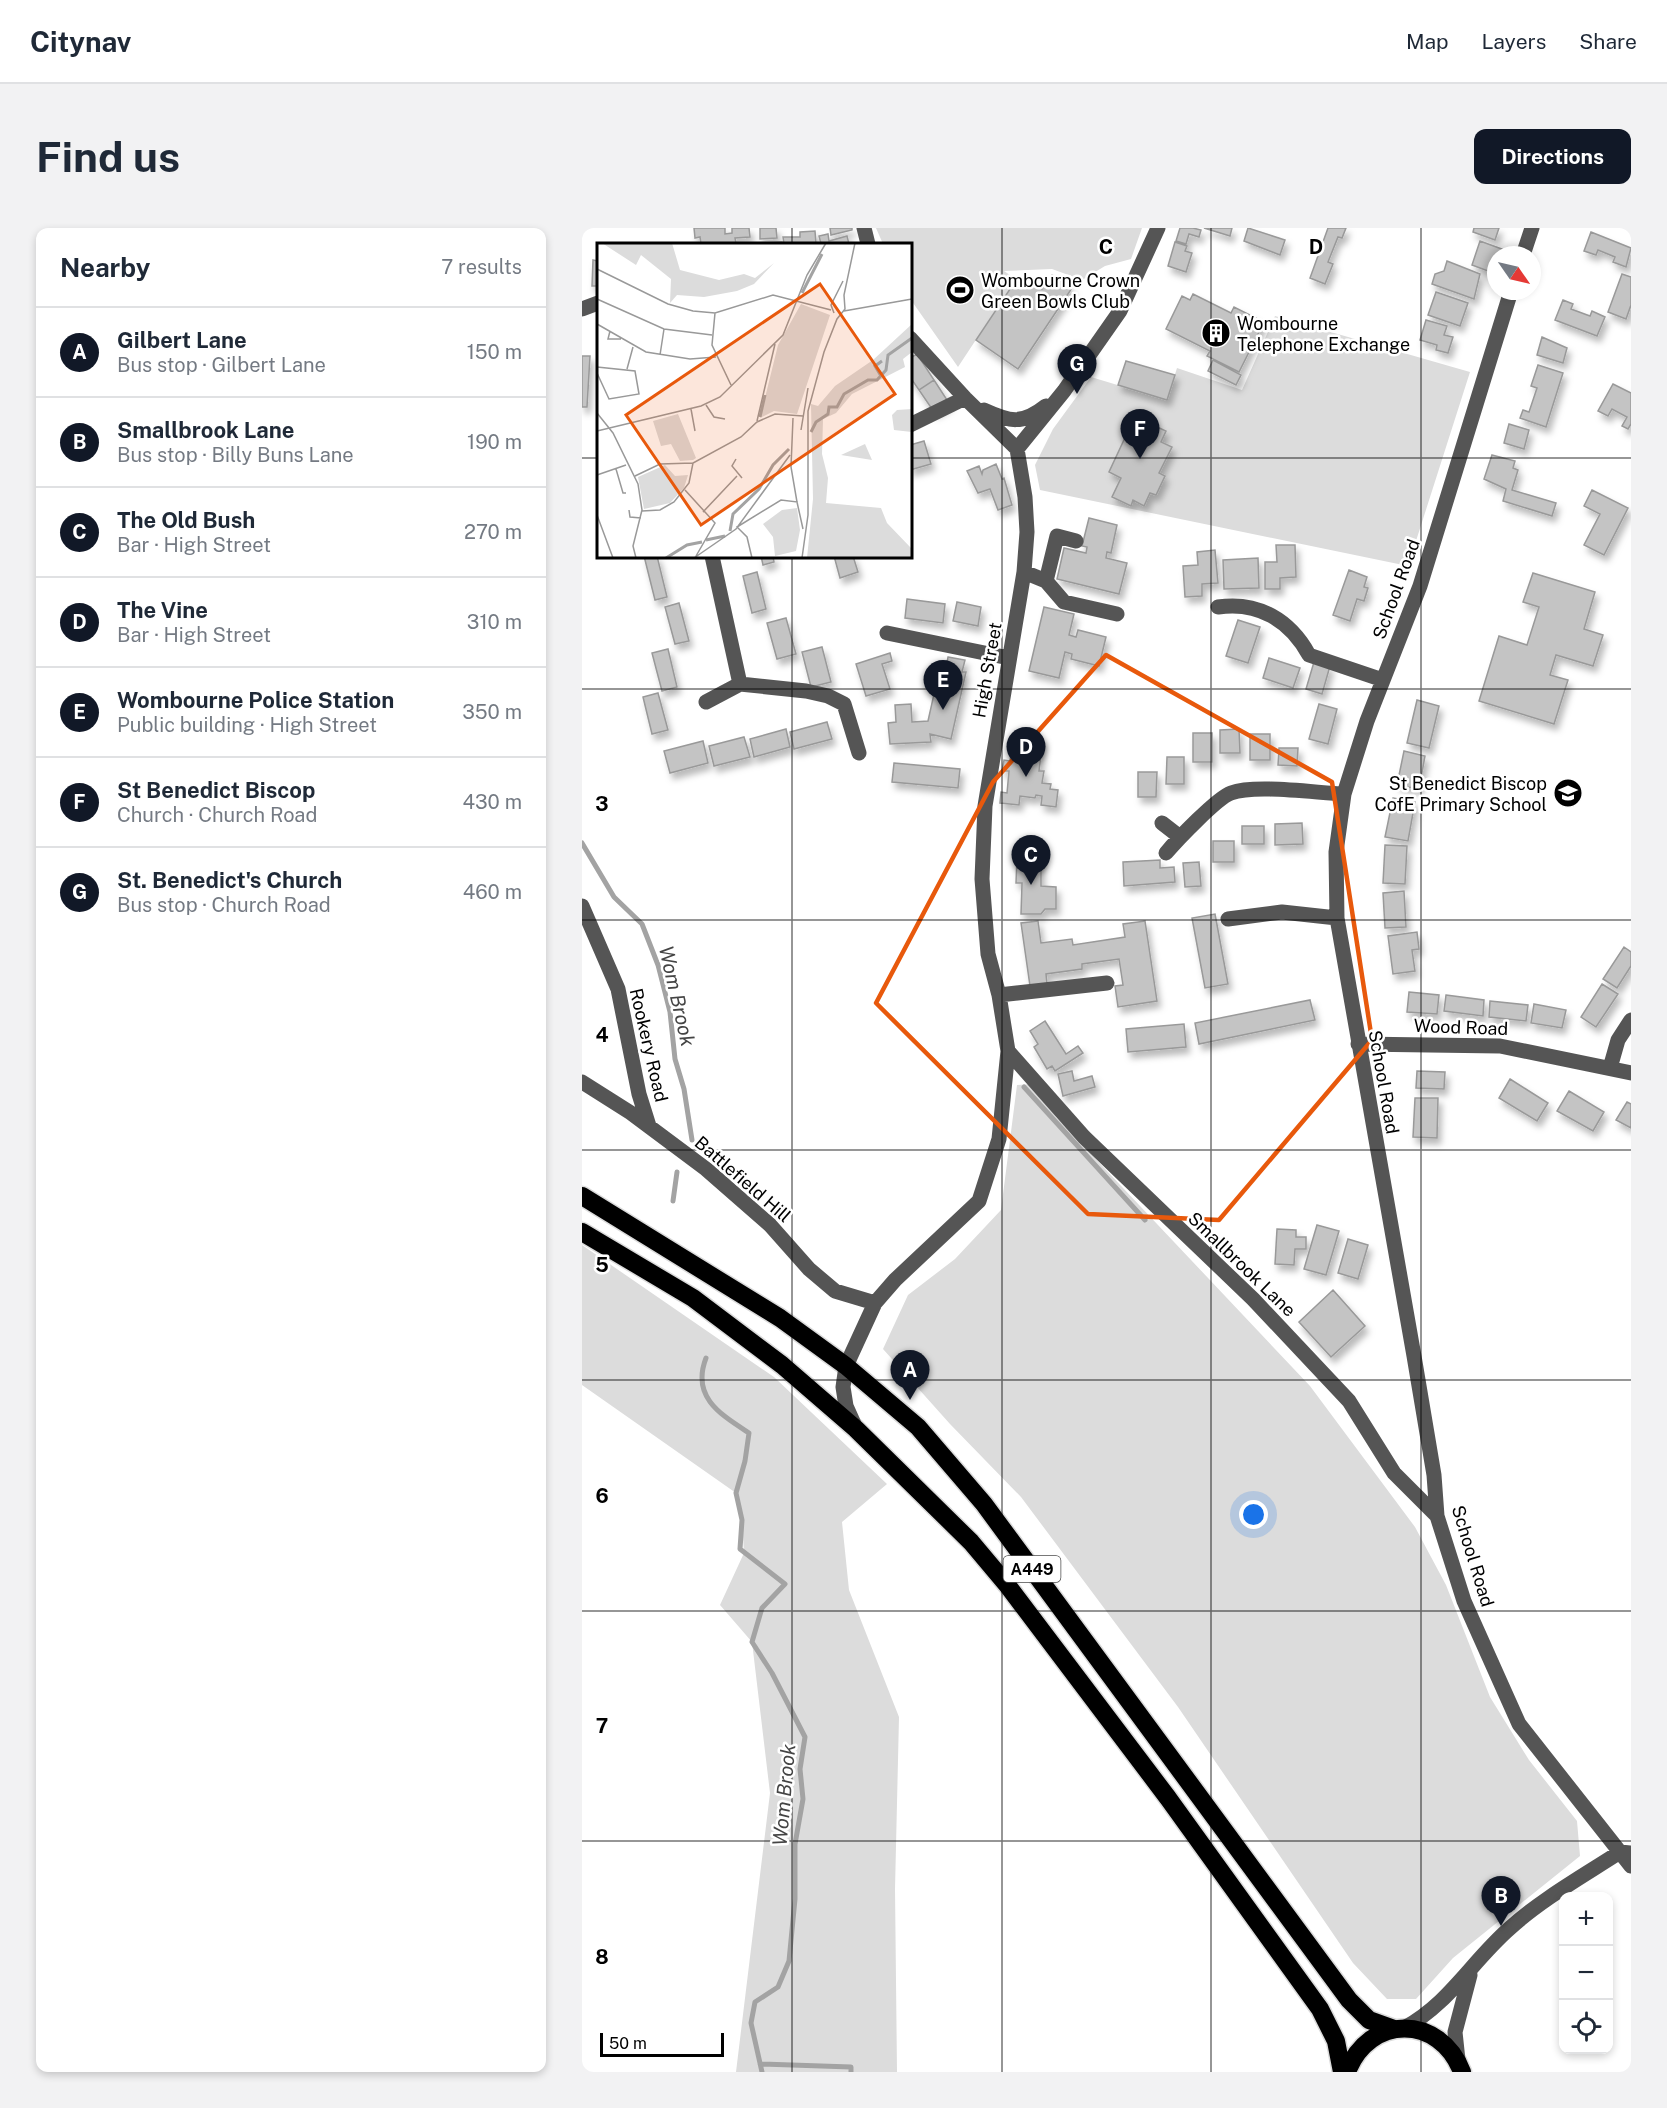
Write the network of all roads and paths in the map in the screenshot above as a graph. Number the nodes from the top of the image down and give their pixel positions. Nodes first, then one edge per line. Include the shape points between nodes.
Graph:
1 (864, 228) edge
2 (1158, 228) edge
3 (1532, 228) edge
4 (868, 243) edge
5 (1526, 246) edge
6 (1508, 300) edge
7 (597, 303) edge
8 (582, 309) edge
9 (912, 340) edge
10 (1064, 391) junction
11 (968, 401) junction
12 (912, 424) edge
13 (1017, 449) junction
14 (1076, 541) dead end
15 (712, 558) edge
16 (1024, 572) junction
17 (1046, 581) junction
18 (1218, 607) dead end
19 (1117, 614) dead end
20 (887, 633) dead end
21 (1008, 658) junction
22 (1383, 680) junction
23 (740, 684) junction
24 (706, 702) dead end
25 (859, 753) dead end
26 (1344, 794) junction
27 (1162, 823) dead end
28 (1180, 837) junction
29 (1166, 853) dead end
30 (582, 906) edge
31 (1337, 918) junction
32 (1228, 919) dead end
33 (1107, 983) dead end
34 (999, 995) junction
35 (1631, 1020) edge
36 (1358, 1044) junction
37 (1008, 1051) junction
38 (1610, 1068) junction
39 (1631, 1073) edge
40 (582, 1082) edge
41 (648, 1126) junction
42 (582, 1196) edge
43 (582, 1232) edge
44 (875, 1304) junction
45 (846, 1366) junction
46 (856, 1429) junction
47 (1437, 1516) junction
48 (1625, 1852) edge
49 (1631, 1866) edge
50 (1476, 1961) junction
51 (1399, 2029) junction
52 (1460, 2066) edge
53 (1342, 2072) edge
54 (1347, 2072) edge

1 - 4 street
2 - 10 street via 1120,311
3 - 5 street
6 - 22 street, School Road via 1423,576
7 - 8 street
9 - 11 street
10 - 11 street via 1033,416 1006,421
10 - 13 street
11 - 12 street
11 - 13 street
13 - 16 street, High Street via 1027,532
14 - 17 street via 1057,536
15 - 23 street
16 - 17 street
16 - 21 street, High Street
17 - 19 street via 1064,602
18 - 22 street via 1235,604 1268,612 1301,641 1308,656
20 - 21 street
21 - 34 street, High Street via 985,806 982,879 988,954
22 - 26 street, School Road
23 - 24 street
23 - 25 street via 806,691 844,704
26 - 28 street via 1254,790 1230,793
26 - 31 street, School Road via 1336,852
27 - 28 street
28 - 29 street
30 - 41 street, Rookery Road via 618,989
31 - 32 street via 1282,912
31 - 36 street, School Road
33 - 34 street
34 - 37 street, High Street
35 - 38 street via 1618,1040
36 - 38 street, Wood Road via 1500,1046
36 - 47 street, School Road via 1432,1464
37 - 44 street, High Street via 999,1139 979,1201
37 - 47 street, Smallbrook Lane via 1084,1137 1253,1299 1349,1401 1394,1473
38 - 39 street, Wood Road
40 - 41 street, Battlefield Hill
41 - 44 street, Battlefield Hill via 706,1169 770,1225 809,1269 835,1291
42 - 45 highway, A449 via 780,1317
43 - 46 highway, A449 via 693,1298 782,1365
44 - 45 street, High Street
45 - 46 street via 846,1406
45 - 51 highway, A449 via 918,1427 984,1504 1349,2000 1369,2020
46 - 53 highway, A449 via 971,1542 1008,1586 1320,2009 1336,2041
47 - 48 street, School Road via 1464,1602 1519,1724
48 - 49 street, School Road
48 - 50 street via 1511,1927
50 - 51 street via 1438,2007
50 - 52 street via 1455,2032
51 - 52 highway via 1436,2037
51 - 54 highway via 1372,2038 1361,2047

